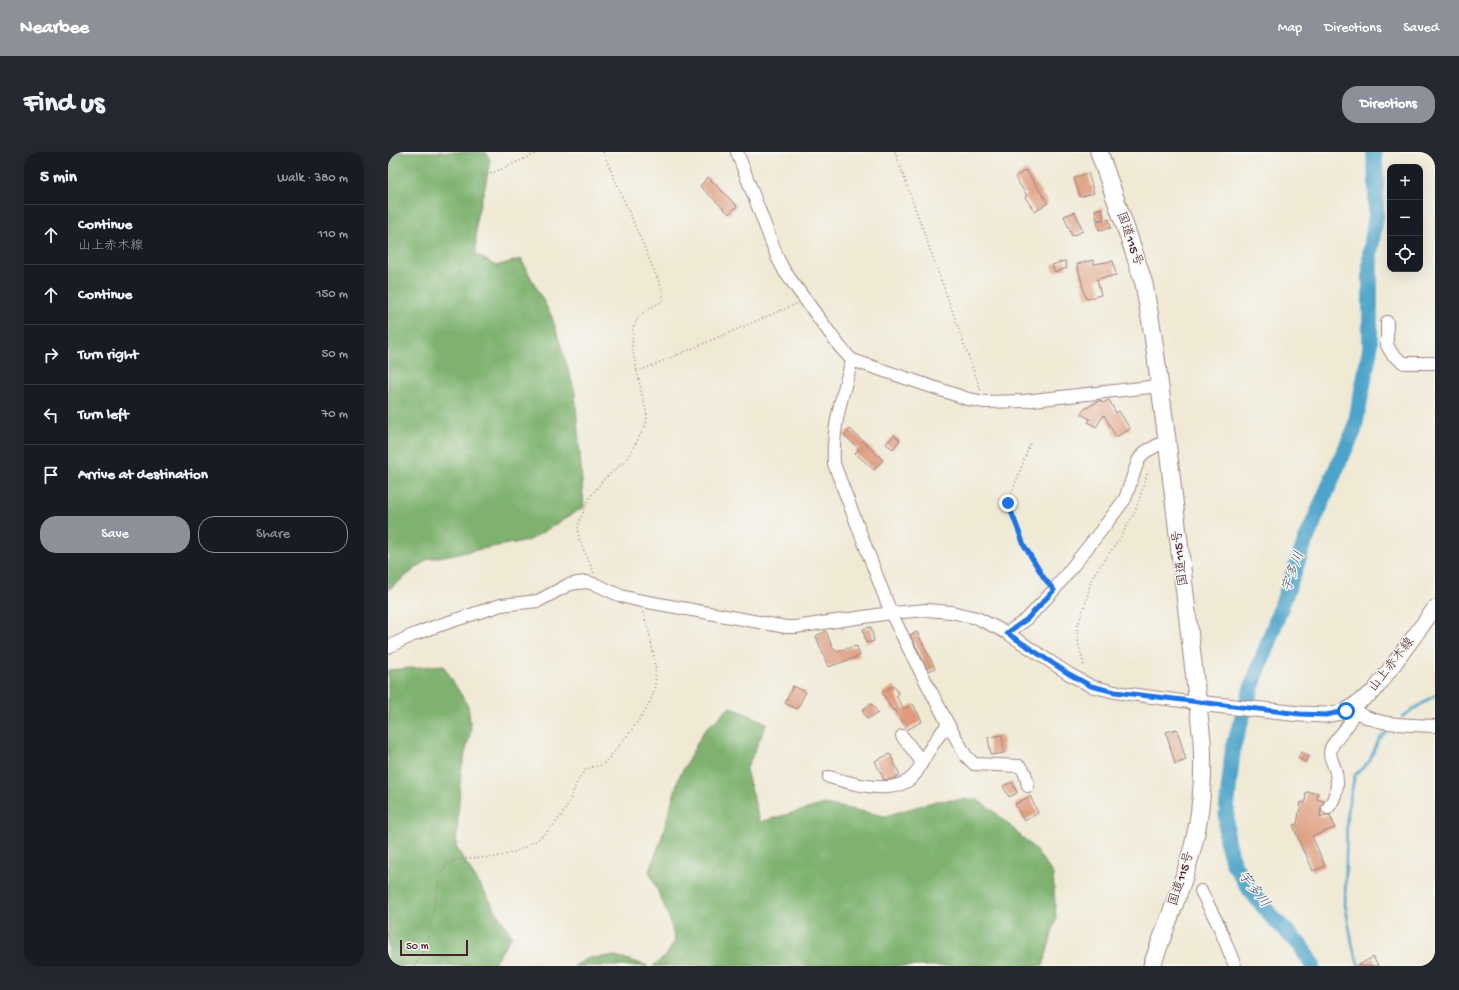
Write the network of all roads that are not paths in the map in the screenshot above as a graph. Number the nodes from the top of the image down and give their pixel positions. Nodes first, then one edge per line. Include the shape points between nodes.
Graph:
1 (737, 152) edge
2 (1098, 152) edge
3 (1387, 322) dead end
4 (852, 360) junction
5 (1435, 363) edge
6 (1160, 386) junction
7 (1167, 440) junction
8 (1435, 608) edge
9 (891, 613) junction
10 (1007, 633) junction
11 (388, 647) edge
12 (1201, 704) junction
13 (1351, 708) junction
14 (948, 724) junction
15 (1435, 726) edge
16 (902, 736) dead end
17 (922, 762) junction
18 (828, 778) dead end
19 (1028, 786) dead end
20 (1328, 808) dead end
21 (1201, 891) dead end
22 (1152, 966) edge
23 (1235, 966) edge

1 - 4 street via 785,272
2 - 6 highway, 国道115号 via 1144,284
3 - 5 street via 1386,345 1392,354 1404,362
4 - 6 street via 968,399 985,402 1024,401
4 - 9 street via 837,417 833,444 834,464
6 - 7 highway, 国道115号
7 - 10 street via 1142,455 1125,499 1054,590 1027,619
7 - 12 highway, 国道115号
8 - 13 main road, 山上赤木線 via 1374,691
9 - 10 street via 927,610 951,612 977,618
9 - 11 street via 795,627 638,600 587,582 568,585 538,601 501,605 431,628
9 - 14 street
10 - 12 street via 1091,686 1115,692
12 - 13 main road, 山上赤木線 via 1326,715
12 - 22 highway, 国道115号 via 1203,759 1198,820 1190,856
13 - 15 street via 1388,724
13 - 20 street via 1351,720 1329,755 1336,775 1336,790 1334,801
14 - 17 street
14 - 19 street via 966,756 974,764 1019,766 1025,772
16 - 17 street
17 - 18 street via 911,778 895,786 862,786
21 - 23 street

